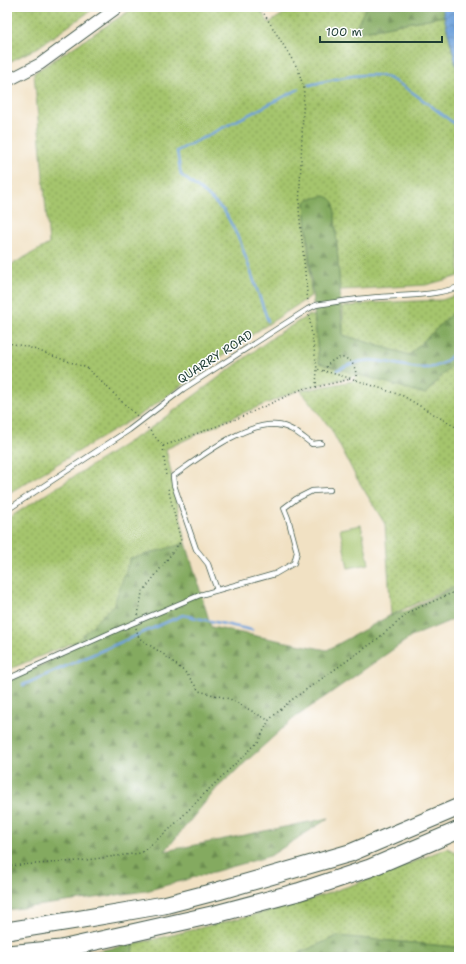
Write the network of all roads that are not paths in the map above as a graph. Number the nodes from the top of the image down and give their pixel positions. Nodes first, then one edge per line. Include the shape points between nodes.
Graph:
1 (118, 7) edge
2 (7, 81) edge
3 (459, 287) edge
4 (321, 443) dead end
5 (330, 490) dead end
6 (7, 510) edge
7 (217, 590) junction
8 (7, 679) edge
9 (459, 807) edge
10 (459, 830) edge
11 (7, 931) edge
12 (7, 954) edge

1 - 2 street via 40,64
3 - 6 lane, QUARRY ROAD via 428,294 316,305 183,389 129,430
4 - 7 lane via 312,444 293,430 278,425 257,426 200,457 173,476 196,549 208,564
5 - 7 lane via 312,491 284,508 297,552 294,563 275,574
7 - 8 lane via 200,594
9 - 11 highway via 350,853 218,891 164,905
10 - 12 highway via 370,868 298,892 61,949

